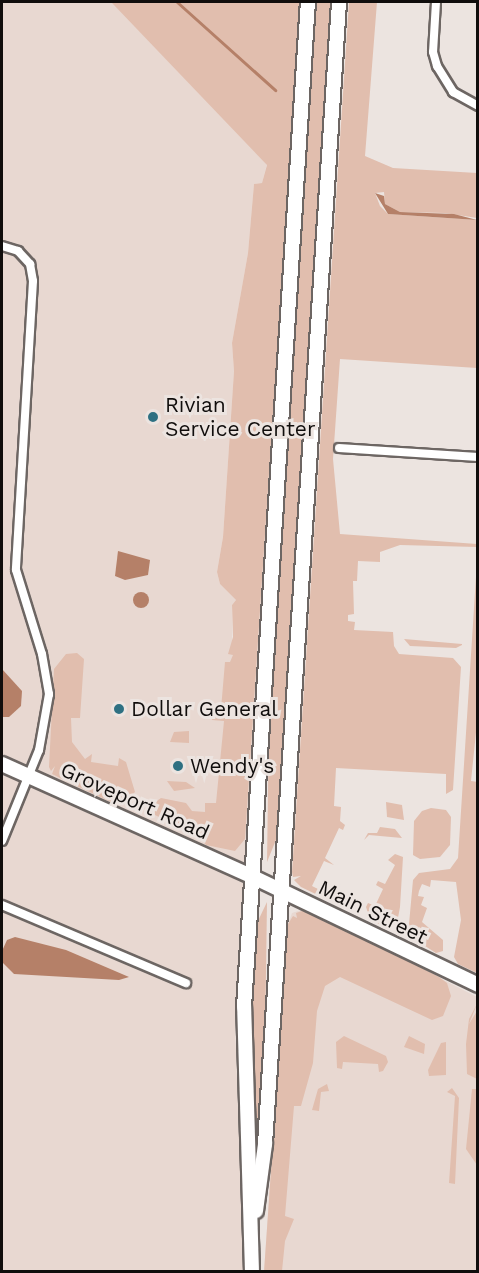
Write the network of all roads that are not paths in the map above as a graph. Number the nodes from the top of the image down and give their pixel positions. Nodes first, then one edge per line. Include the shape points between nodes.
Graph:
1 (308, 2) edge
2 (339, 2) edge
3 (436, 2) edge
4 (477, 106) edge
5 (2, 246) edge
6 (339, 448) dead end
7 (477, 457) edge
8 (2, 764) edge
9 (28, 775) junction
10 (2, 841) edge
11 (251, 876) junction
12 (280, 891) junction
13 (2, 905) edge
14 (186, 983) dead end
15 (477, 985) edge
16 (254, 1225) junction
17 (252, 1272) edge

1 - 11 main road
2 - 12 main road
3 - 4 street via 434,52 445,82 458,96
5 - 9 street via 18,251 30,264 33,281 16,570 42,654 49,694 39,750
6 - 7 street
8 - 9 main road, Groveport Road
9 - 10 street
9 - 11 main road, Groveport Road
11 - 12 main road, Main Street
11 - 16 main road via 244,1054
12 - 15 main road, Main Street
12 - 16 main road via 265,1144
13 - 14 street
16 - 17 main road

